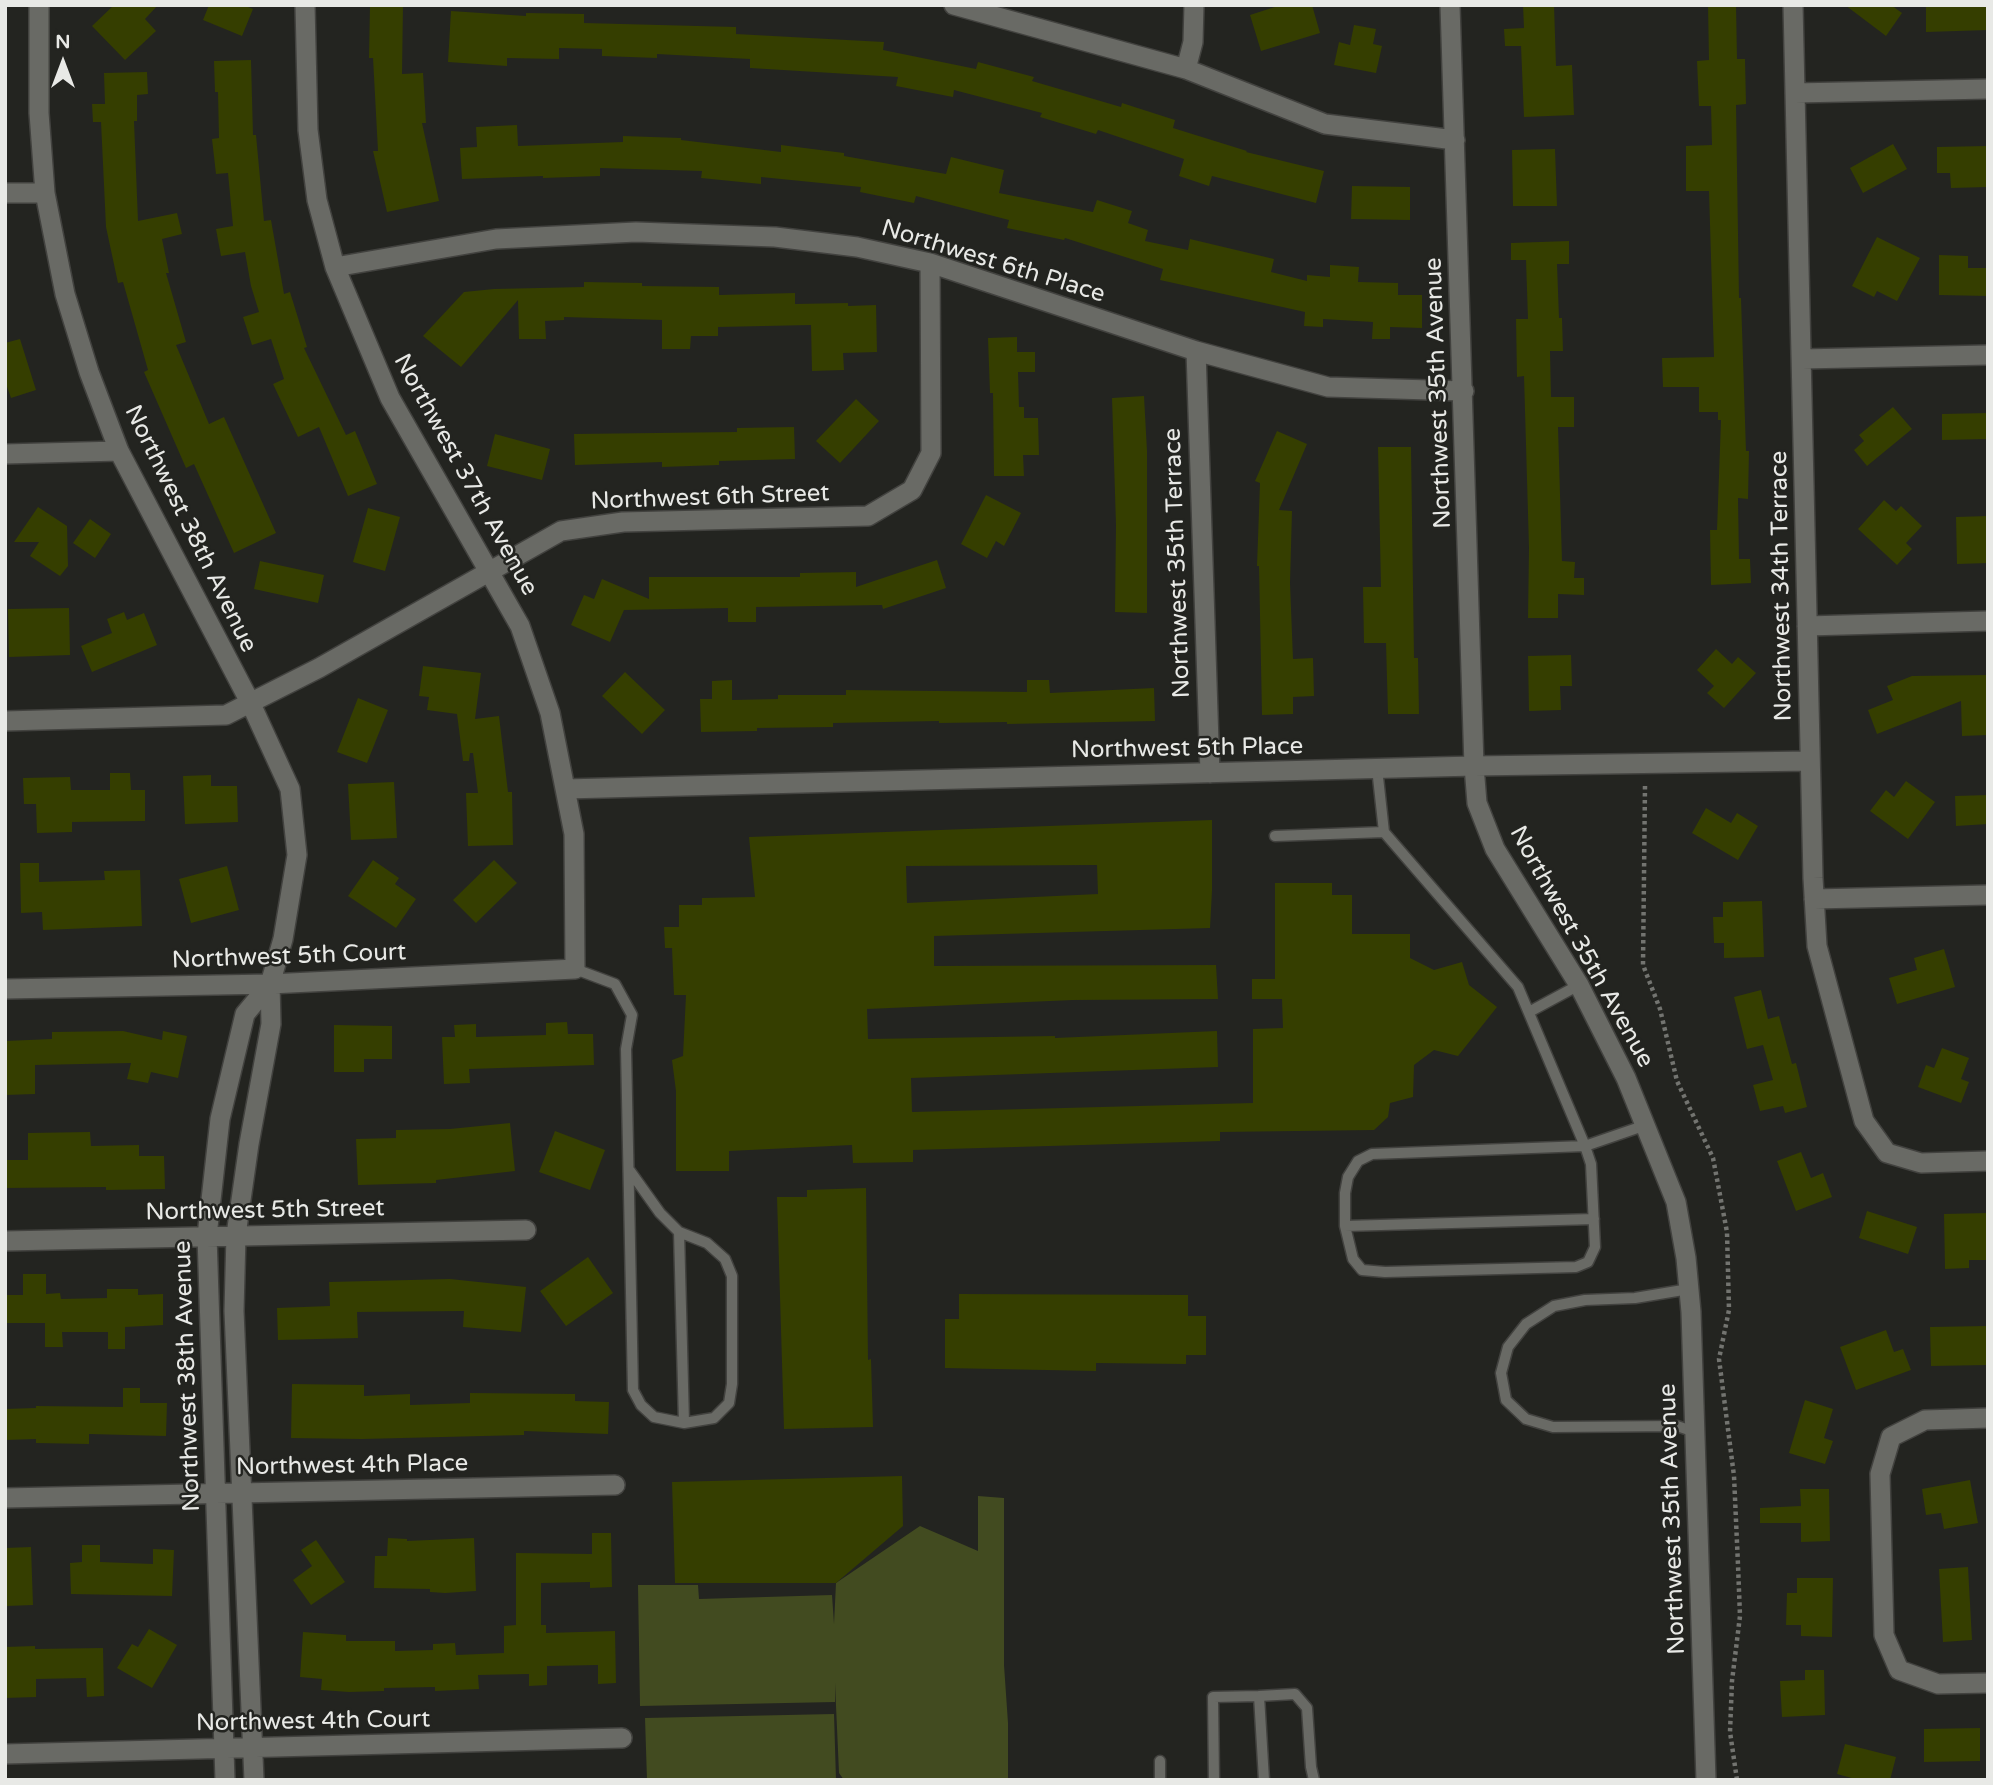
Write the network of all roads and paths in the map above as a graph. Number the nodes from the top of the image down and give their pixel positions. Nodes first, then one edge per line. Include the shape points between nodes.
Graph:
1 (39, 5) edge
2 (305, 5) edge
3 (954, 5) edge
4 (1194, 5) edge
5 (1450, 5) edge
6 (1793, 5) edge
7 (1186, 69) junction
8 (1988, 89) edge
9 (1795, 93) junction
10 (1455, 140) junction
11 (5, 193) edge
12 (45, 193) junction
13 (930, 263) junction
14 (335, 267) junction
15 (1196, 351) junction
16 (1988, 355) edge
17 (1802, 359) junction
18 (1464, 391) junction
19 (119, 452) junction
20 (5, 454) edge
21 (490, 572) junction
22 (1988, 621) edge
23 (1807, 626) junction
24 (251, 704) junction
25 (5, 721) edge
26 (1810, 761) junction
27 (1474, 766) junction
28 (1377, 768) junction
29 (1210, 773) junction
30 (565, 789) junction
31 (1384, 832) junction
32 (1275, 836) dead end
33 (1988, 895) edge
34 (1814, 899) junction
35 (575, 970) junction
36 (270, 984) junction
37 (1579, 985) junction
38 (5, 989) edge
39 (1529, 1012) junction
40 (1646, 1125) junction
41 (1584, 1146) junction
42 (1988, 1161) edge
43 (630, 1171) junction
44 (1594, 1219) junction
45 (1345, 1226) junction
46 (526, 1230) dead end
47 (679, 1232) junction
48 (236, 1235) junction
49 (207, 1236) junction
50 (5, 1241) edge
51 (1689, 1289) junction
52 (1988, 1419) edge
53 (684, 1423) junction
54 (1695, 1432) junction
55 (615, 1485) dead end
56 (241, 1492) junction
57 (215, 1493) junction
58 (5, 1498) edge
59 (1988, 1683) edge
60 (1259, 1696) junction
61 (622, 1738) dead end
62 (254, 1747) junction
63 (224, 1748) junction
64 (5, 1754) edge
65 (1160, 1762) dead end
66 (225, 1780) edge
67 (254, 1780) edge
68 (1160, 1780) edge
69 (1214, 1780) edge
70 (1264, 1780) edge
71 (1314, 1780) edge
72 (1706, 1780) edge

1 - 12 street, Northwest 38th Avenue
2 - 14 street, Northwest 37th Avenue via 308,130 317,200
3 - 7 street
4 - 7 street via 1193,42
5 - 10 street, Northwest 35th Avenue
6 - 9 street, Northwest 34th Terrace
7 - 10 street via 1325,124
8 - 9 street
9 - 17 street, Northwest 34th Terrace
10 - 18 street, Northwest 35th Avenue
11 - 12 street
12 - 19 street, Northwest 38th Avenue via 65,294
13 - 14 street, Northwest 6th Place via 857,247 775,237 636,232 496,239
13 - 15 street, Northwest 6th Place
13 - 21 street, Northwest 6th Street via 931,453 912,490 868,516 623,522 561,531
14 - 21 street, Northwest 37th Avenue via 390,398
15 - 18 street, Northwest 6th Place via 1328,387
15 - 29 street, Northwest 35th Terrace
16 - 17 street
17 - 23 street, Northwest 34th Terrace
18 - 27 street, Northwest 35th Avenue
19 - 20 street
19 - 24 street, Northwest 38th Avenue
21 - 24 street, Northwest 6th Street
21 - 30 street, Northwest 37th Avenue via 520,626 550,713
22 - 23 street
23 - 26 street, Northwest 34th Terrace
24 - 25 street, Northwest 6th Street via 226,715
24 - 36 street, Northwest 38th Avenue via 290,789 298,855 284,939
26 - 27 street, Northwest 5th Place
26 - 34 street, Northwest 34th Terrace
27 - 28 street, Northwest 5th Place
27 - 37 street, Northwest 35th Avenue via 1477,803 1495,849
28 - 29 street, Northwest 5th Place
28 - 31 lane
29 - 30 street, Northwest 5th Place
30 - 35 street, Northwest 37th Avenue via 574,834
31 - 32 lane
31 - 39 lane via 1518,987
33 - 34 street
34 - 42 street, Northwest 34th Terrace via 1818,946 1864,1121 1887,1153 1921,1163
35 - 36 street, Northwest 5th Court
35 - 43 lane via 615,984 632,1015 626,1049
36 - 38 street, Northwest 5th Court
36 - 48 street, Northwest 38th Avenue via 271,1024
36 - 49 street, Northwest 38th Avenue via 245,1014 220,1118
37 - 39 lane
37 - 40 street, Northwest 35th Avenue
39 - 41 lane
40 - 41 lane
40 - 51 street, Northwest 35th Avenue via 1676,1202
41 - 44 lane via 1591,1164
41 - 45 lane via 1372,1154 1358,1161 1348,1177
43 - 47 lane
43 - 53 lane via 633,1390 654,1417
44 - 45 lane
44 - 45 lane via 1595,1247 1588,1262 1576,1267 1362,1270 1353,1259
46 - 48 street, Northwest 5th Street
47 - 53 lane
47 - 53 lane via 725,1259 732,1276 729,1403 714,1419
48 - 49 street, Northwest 5th Street
48 - 56 street, Northwest 38th Avenue
49 - 50 street, Northwest 5th Street
49 - 57 street, Northwest 38th Avenue
51 - 54 street, Northwest 35th Avenue
51 - 54 lane via 1554,1306 1526,1324 1507,1347 1501,1373 1506,1400 1526,1419 1553,1427 1677,1426
52 - 59 street via 1925,1420 1891,1437 1880,1474 1884,1635 1899,1670 1938,1684
54 - 72 street, Northwest 35th Avenue
55 - 56 street, Northwest 4th Place
56 - 57 street, Northwest 4th Place
56 - 62 street, Northwest 38th Avenue
57 - 58 street, Northwest 4th Place
57 - 63 street, Northwest 38th Avenue
60 - 69 lane via 1213,1697
60 - 70 lane
60 - 71 lane via 1295,1694 1307,1709
61 - 62 street, Northwest 4th Court
62 - 63 street, Northwest 4th Court
62 - 67 street, Northwest 38th Avenue
63 - 64 street, Northwest 4th Court
63 - 66 street, Northwest 38th Avenue
65 - 68 lane

